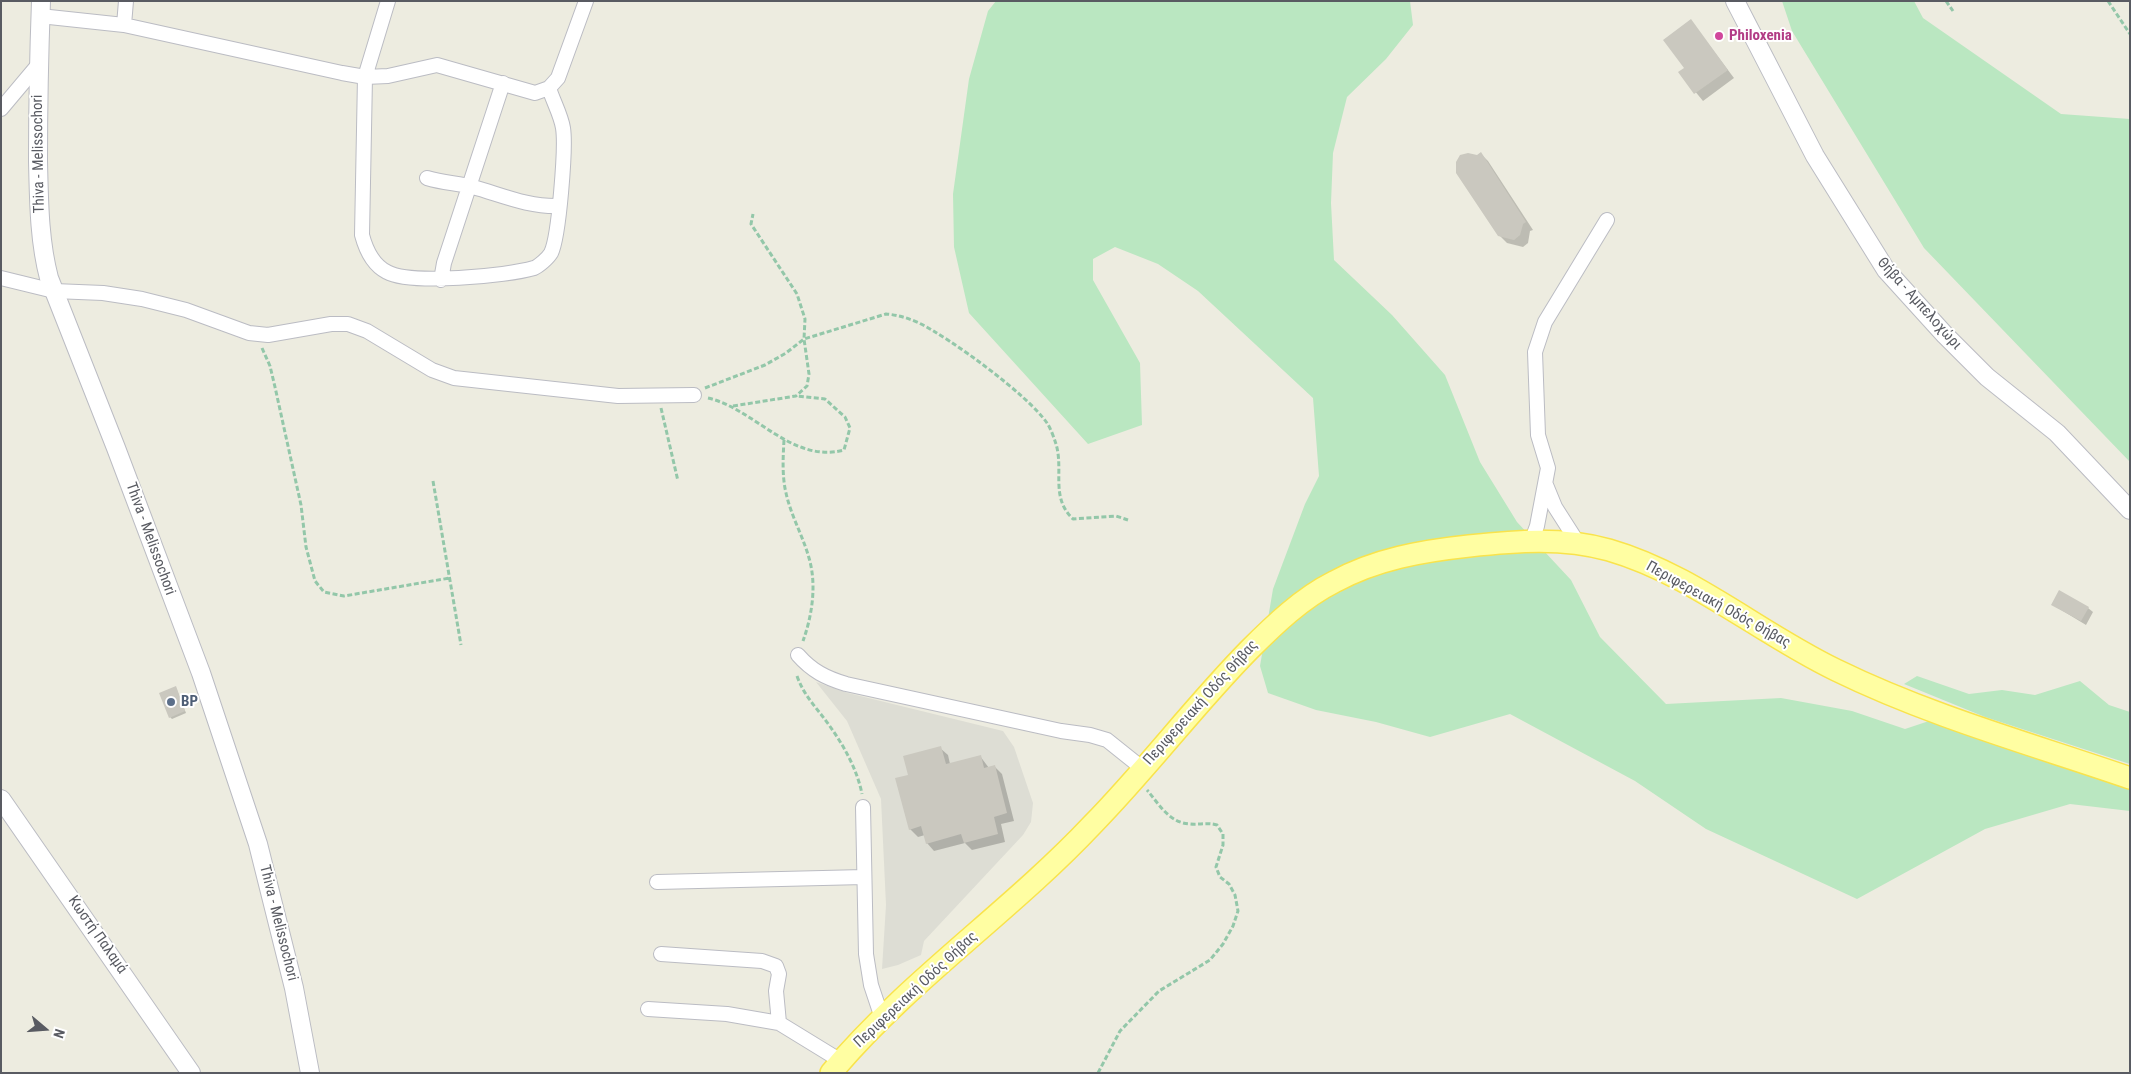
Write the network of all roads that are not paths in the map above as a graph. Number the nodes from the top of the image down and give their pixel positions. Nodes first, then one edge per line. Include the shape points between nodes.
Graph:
1 (126, 1) edge
2 (388, 1) edge
3 (586, 1) edge
4 (1736, 1) edge
5 (41, 9) edge
6 (124, 24) junction
7 (38, 65) junction
8 (366, 76) junction
9 (503, 83) junction
10 (549, 88) junction
11 (1, 109) edge
12 (427, 178) dead end
13 (470, 186) junction
14 (559, 206) junction
15 (1607, 220) dead end
16 (1, 278) edge
17 (441, 280) junction
18 (54, 292) junction
19 (694, 395) road end
20 (1546, 485) junction
21 (2130, 510) edge
22 (1531, 542) junction
23 (1578, 543) junction
24 (798, 655) road end
25 (1138, 773) junction
26 (2130, 778) edge
27 (1, 799) edge
28 (863, 807) road end
29 (864, 878) junction
30 (657, 882) dead end
31 (661, 954) dead end
32 (648, 1009) dead end
33 (882, 1018) junction
34 (778, 1023) junction
35 (836, 1067) edge
36 (191, 1073) edge
37 (310, 1073) edge

1 - 6 street
2 - 8 street
3 - 10 street via 558,78
4 - 21 street, Θήβα - Αμπελοχώρι via 1815,156 1886,270 1945,335 1987,376 2057,433
5 - 6 street
5 - 7 street, Thiva - Melissochori
6 - 8 street via 342,74
7 - 11 street
7 - 18 street, Thiva - Melissochori via 40,222 43,256
8 - 9 street via 388,76 437,65
8 - 17 street via 362,235 366,248 372,260 387,272 403,277
9 - 10 street via 535,93
9 - 13 street
10 - 14 street via 563,128
12 - 13 street
13 - 14 street via 540,207
13 - 17 street
14 - 17 street via 558,231 551,254 536,267
15 - 20 street via 1545,322 1535,352 1538,435 1548,468
16 - 18 street
18 - 19 street via 103,293 142,299 186,310 249,333 268,335 348,324 367,331 432,370 454,378 618,396
18 - 37 street, Thiva - Melissochori via 200,673 258,844 294,988
20 - 22 street via 1538,526
20 - 23 street via 1555,507
22 - 23 main road, Περιφερειακή Οδός Θήβας
22 - 25 main road, Περιφερειακή Οδός Θήβας via 1401,556 1333,582 1305,599 1262,637 1213,687
23 - 26 main road, Περιφερειακή Οδός Θήβας via 1648,564 1801,651 1870,686 1952,719
24 - 25 street via 810,669 846,684 1107,740
25 - 33 main road, Περιφερειακή Οδός Θήβας via 1092,826
27 - 36 street, Κωστή Παλαμά
28 - 29 street
29 - 30 street
29 - 33 street via 866,954 871,985
31 - 34 street via 762,961 776,966 779,974 776,991
32 - 34 street via 726,1014
33 - 35 main road, Περιφερειακή Οδός Θήβας
34 - 35 street

